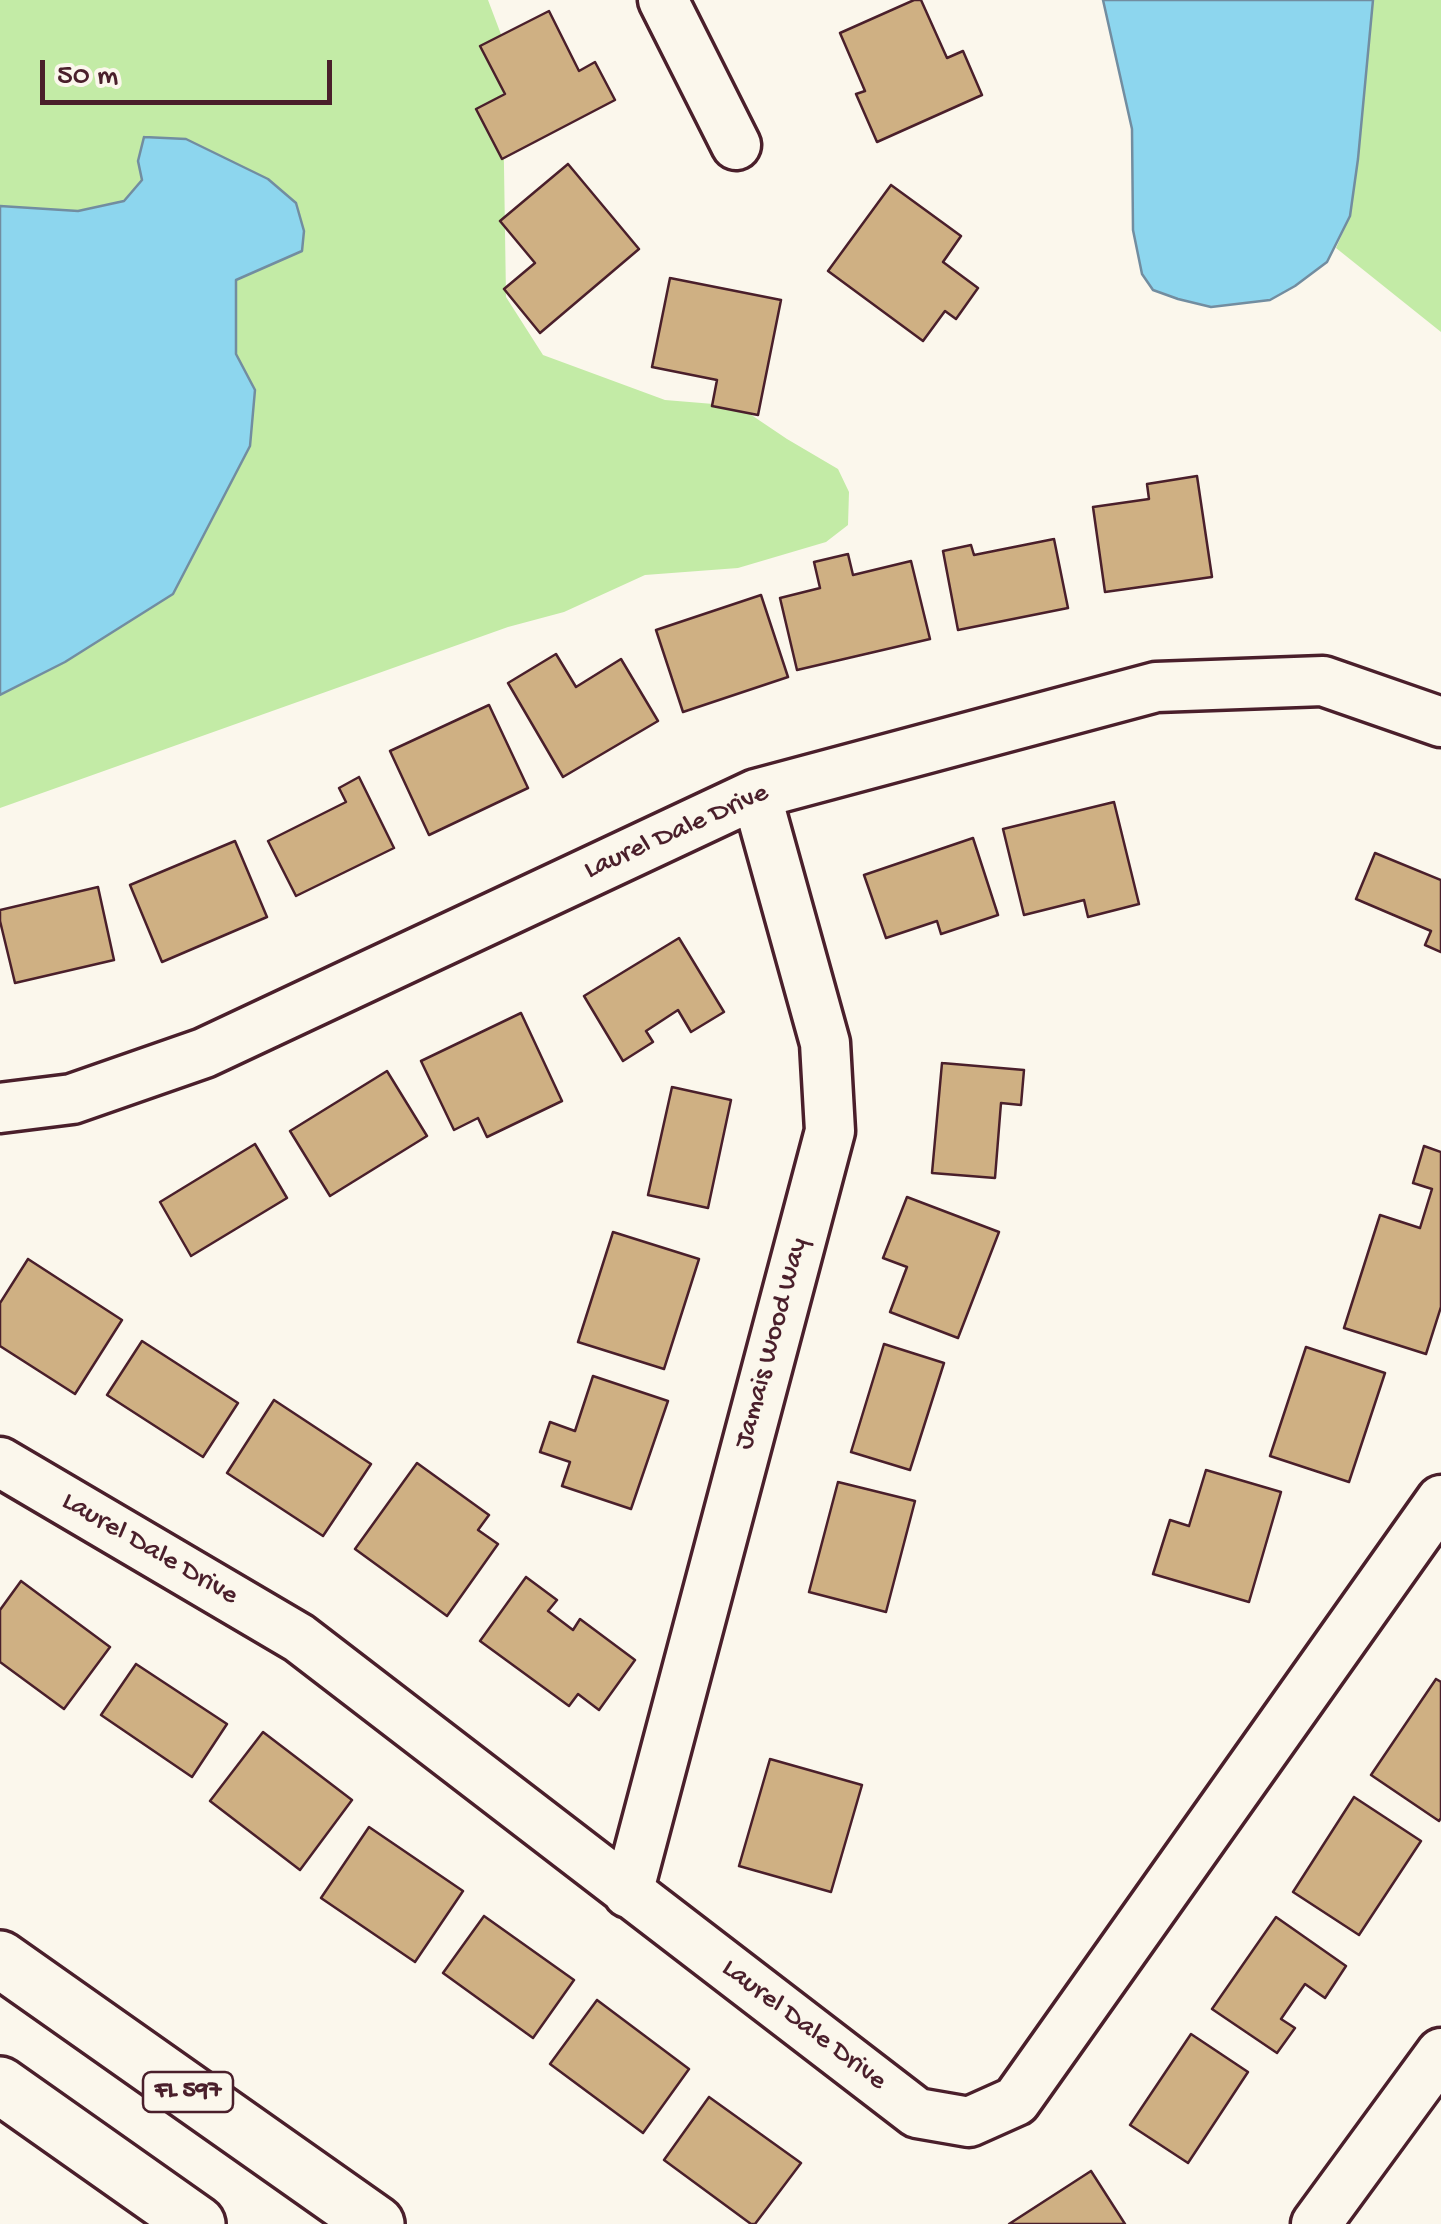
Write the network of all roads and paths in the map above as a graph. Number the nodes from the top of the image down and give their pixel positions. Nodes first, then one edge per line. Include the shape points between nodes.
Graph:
1 (663, 0) edge
2 (736, 145) dead end
3 (1441, 722) edge
4 (756, 794) junction
5 (0, 1108) edge
6 (0, 1462) edge
7 (1441, 1500) edge
8 (628, 1892) junction
9 (0, 1959) edge
10 (1441, 2053) edge
11 (0, 2084) edge
12 (197, 2224) edge
13 (376, 2224) edge
14 (1316, 2224) edge

1 - 2 street
3 - 4 street, Laurel Dale Drive via 1323,680 1156,687
4 - 5 street, Laurel Dale Drive via 204,1053 72,1099
4 - 8 street, Jamais Wood Way via 826,1042 830,1132
6 - 8 street, Laurel Dale Drive via 299,1638
7 - 8 street, Laurel Dale Drive via 1016,2100 968,2122 917,2113
9 - 13 main road, FL 597
10 - 14 street
11 - 12 main road

